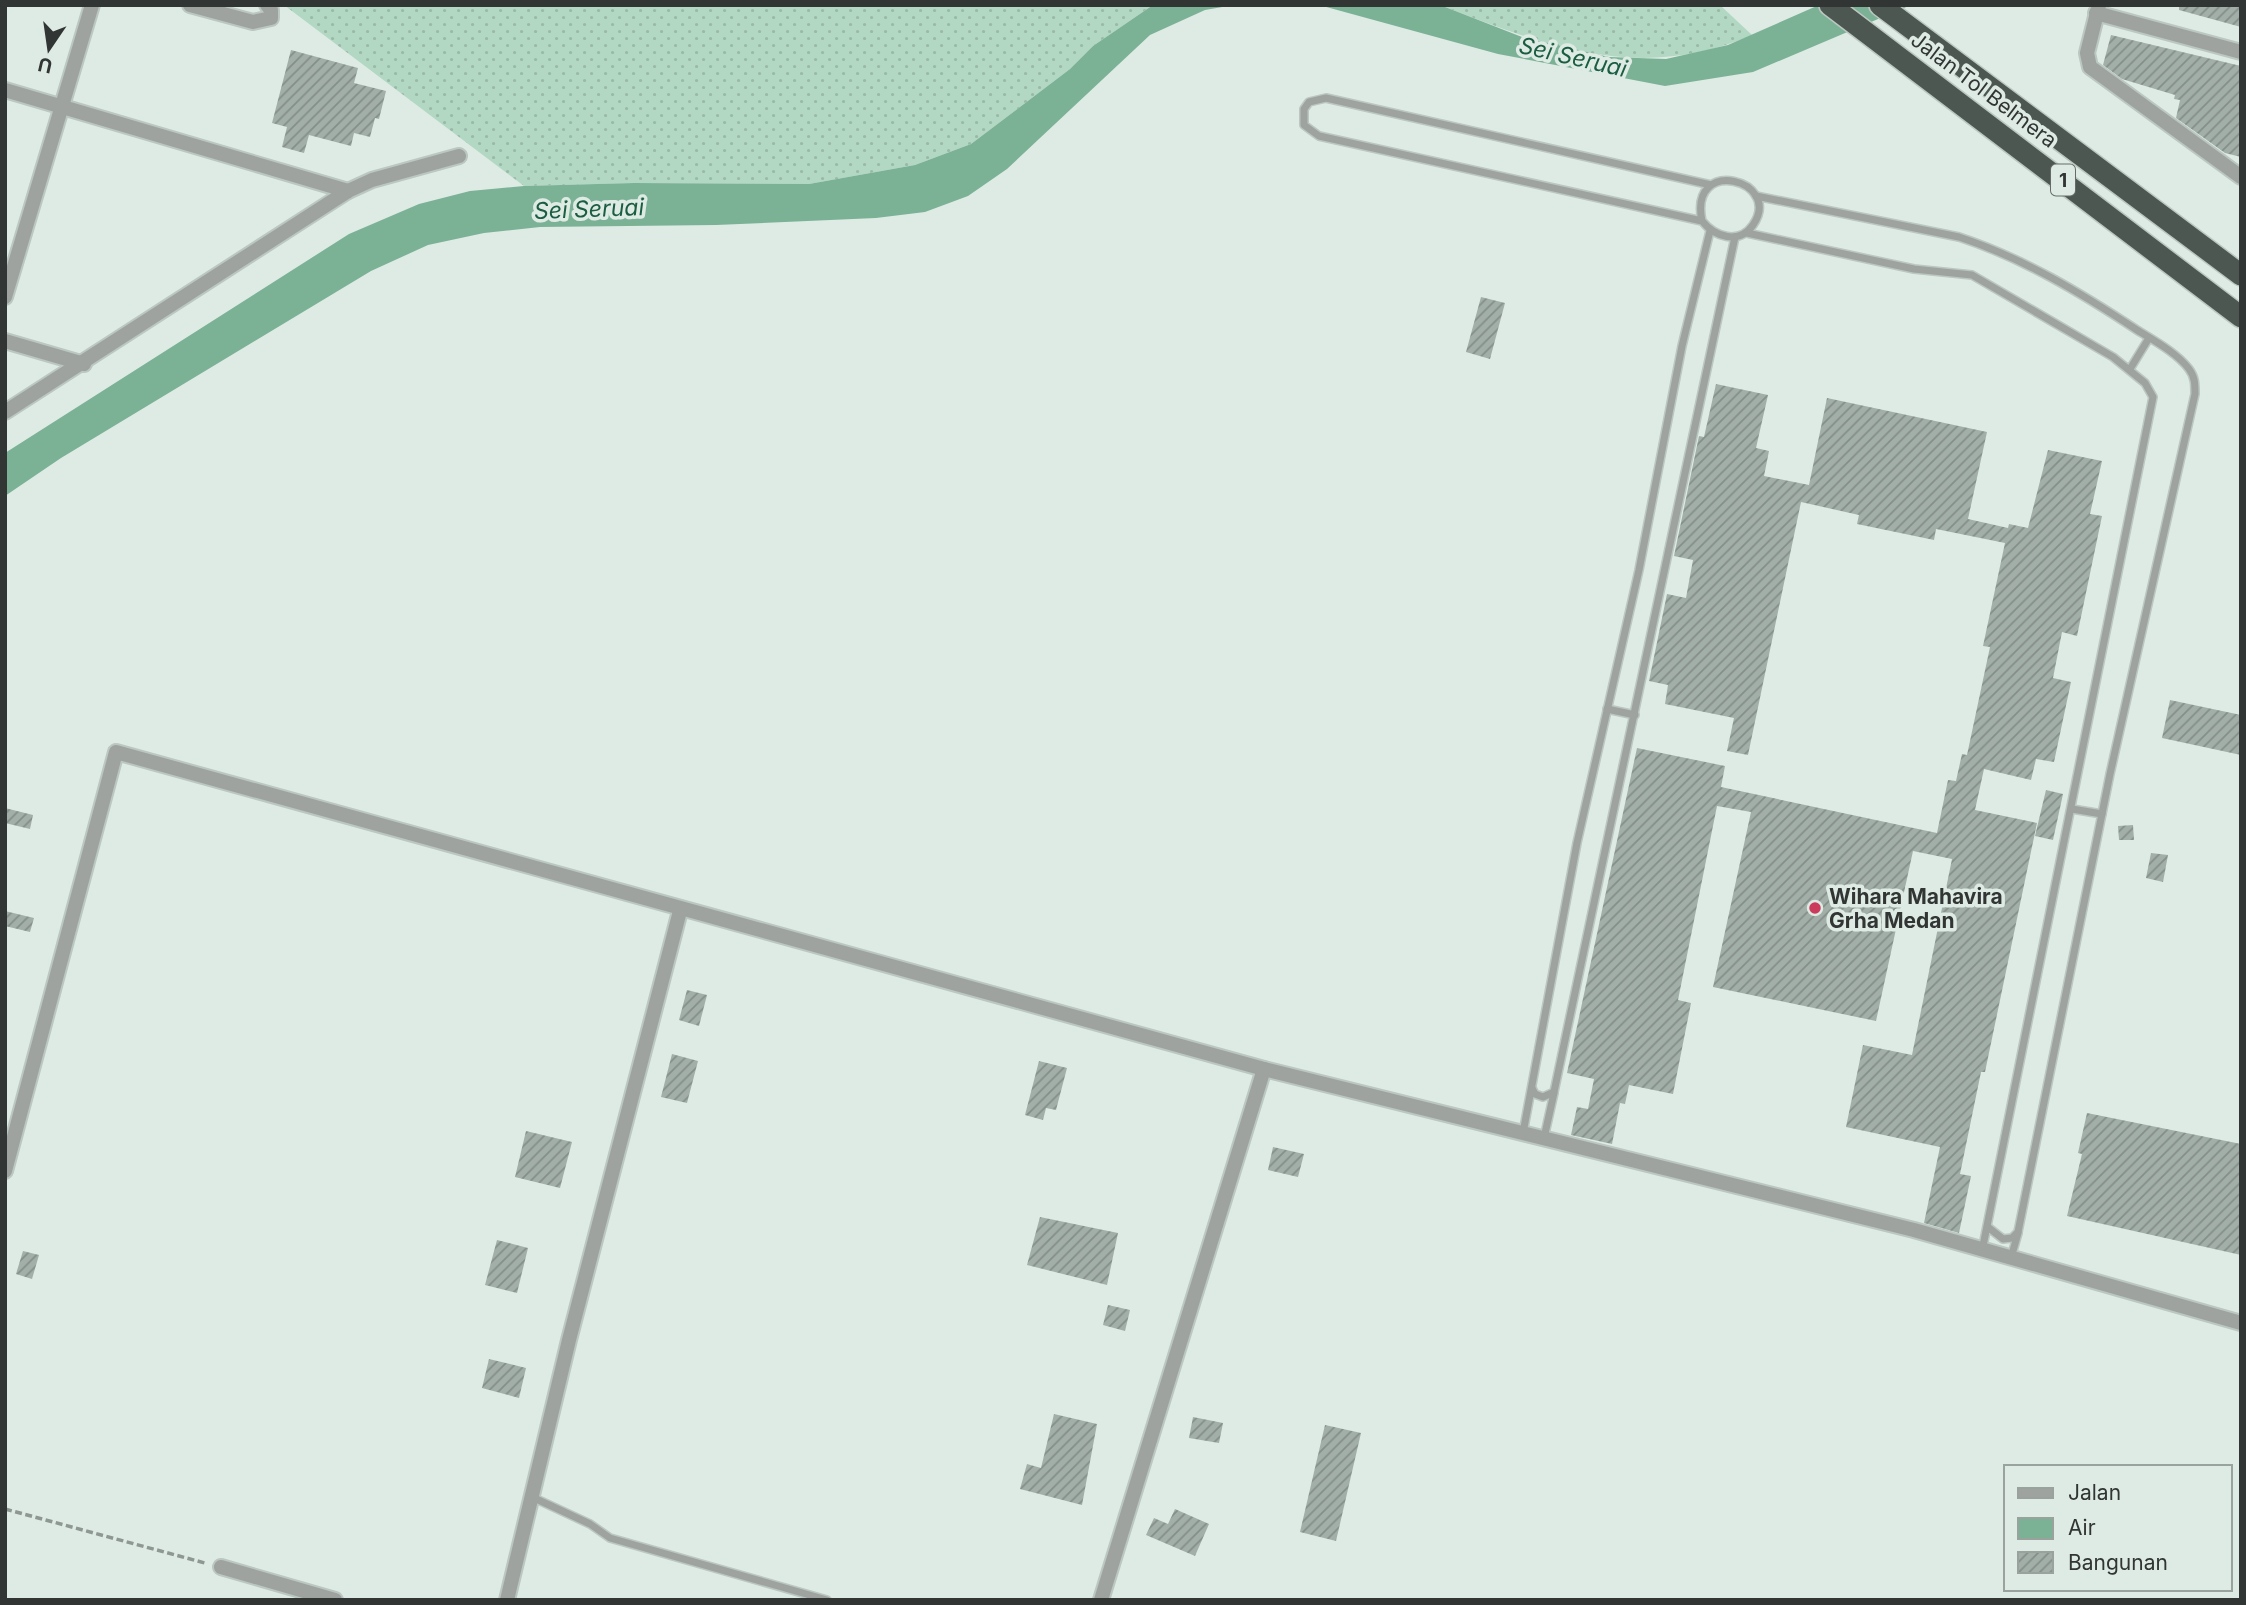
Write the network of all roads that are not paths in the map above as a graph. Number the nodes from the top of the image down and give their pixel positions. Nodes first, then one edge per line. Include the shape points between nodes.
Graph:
1 (92, 5) edge
2 (190, 5) edge
3 (267, 5) edge
4 (1830, 5) edge
5 (1880, 5) edge
6 (2097, 9) edge
7 (2241, 52) edge
8 (5, 90) edge
9 (63, 107) junction
10 (459, 156) dead end
11 (2241, 177) edge
12 (1711, 185) junction
13 (348, 191) junction
14 (1756, 197) junction
15 (1702, 220) junction
16 (1710, 231) junction
17 (1747, 233) junction
18 (1735, 237) junction
19 (11, 253) edge
20 (2241, 275) edge
21 (5, 297) edge
22 (2241, 317) edge
23 (2149, 338) junction
24 (5, 341) edge
25 (84, 364) junction
26 (2130, 369) junction
27 (5, 412) edge
28 (1607, 709) junction
29 (1635, 715) junction
30 (2072, 809) junction
31 (2102, 814) junction
32 (680, 911) junction
33 (1264, 1069) junction
34 (1532, 1087) junction
35 (1554, 1092) junction
36 (1523, 1133) junction
37 (1544, 1138) junction
38 (5, 1171) edge
39 (1989, 1228) junction
40 (2018, 1232) junction
41 (1982, 1251) junction
42 (2011, 1258) junction
43 (2241, 1323) edge
44 (532, 1496) junction
45 (221, 1567) road end
46 (335, 1600) edge
47 (508, 1600) edge
48 (827, 1600) edge
49 (1101, 1600) edge

1 - 9 street
2 - 3 street via 263,22 272,14
4 - 22 highway, Jalan Tol Belmera / 1
5 - 20 highway, Jalan Tol Belmera / 1
6 - 7 street
6 - 11 street via 2087,53 2090,67
8 - 9 street
9 - 13 street
9 - 19 street
10 - 13 street
12 - 14 lane via 1736,180
12 - 15 lane via 1699,208
12 - 15 lane via 1326,97 1309,102 1304,109 1304,125 1319,136
13 - 25 street
14 - 17 lane via 1755,222
14 - 23 lane via 1983,245 2075,290
15 - 16 lane
16 - 18 lane
16 - 28 lane
17 - 18 lane
17 - 26 lane via 1914,269 1972,275
18 - 29 lane
19 - 21 street
23 - 26 lane
23 - 31 lane via 2187,366 2195,378 2195,394
24 - 25 street
25 - 27 street
26 - 30 lane via 2149,387 2153,403
28 - 29 lane
28 - 34 lane via 1577,842
29 - 35 lane
30 - 31 lane
30 - 39 lane
31 - 40 lane
32 - 33 street
32 - 38 street via 116,752
32 - 44 street
33 - 36 street
33 - 49 street
34 - 35 lane via 1543,1097
34 - 36 lane
35 - 37 lane
36 - 37 street
37 - 41 street
39 - 40 lane via 2003,1239
39 - 41 lane
40 - 42 lane
41 - 42 street
42 - 43 street
44 - 47 street
44 - 48 lane via 610,1538
45 - 46 street

